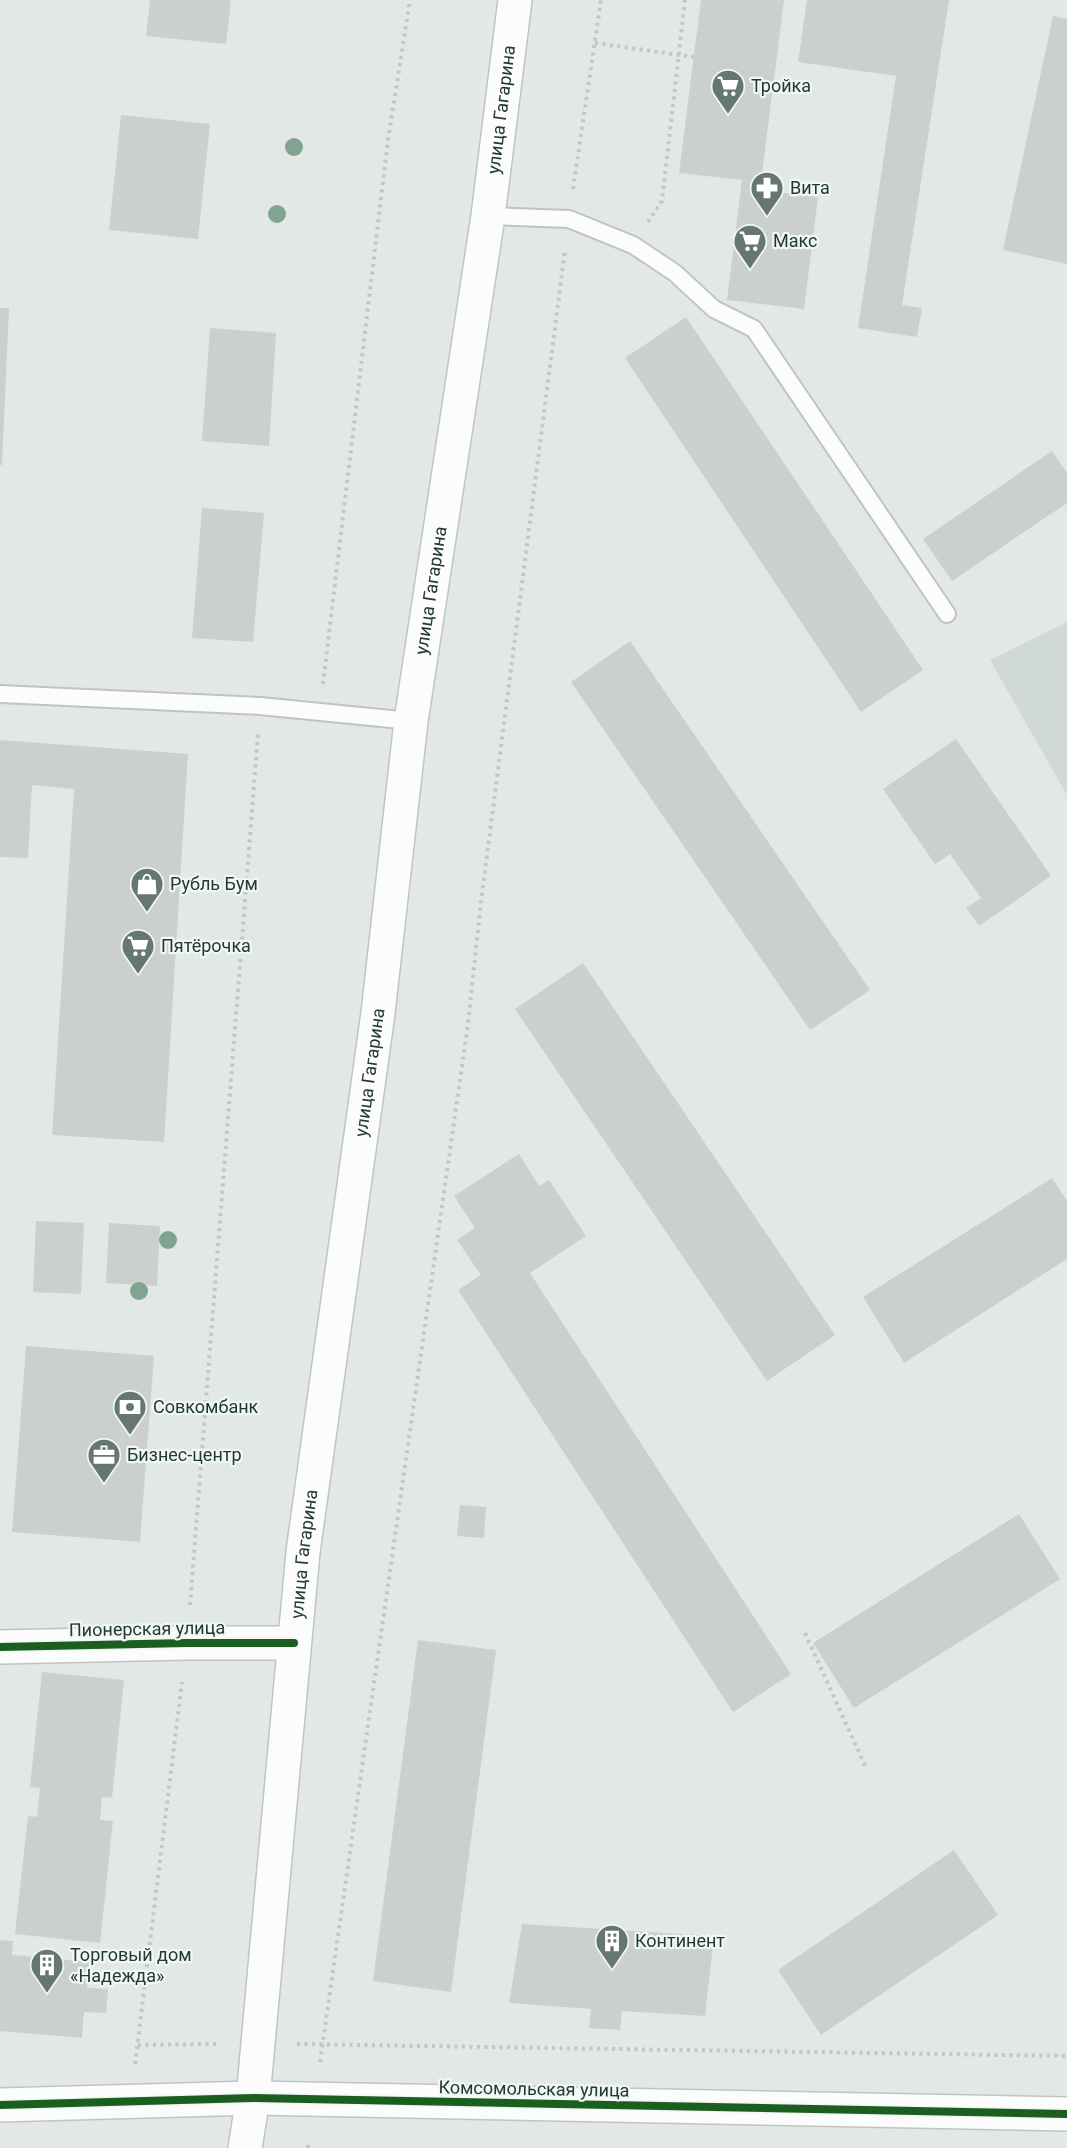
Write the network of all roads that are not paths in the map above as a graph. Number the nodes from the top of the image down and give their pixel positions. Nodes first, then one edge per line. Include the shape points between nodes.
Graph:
1 (515, 0) edge
2 (488, 216) junction
3 (947, 614) dead end
4 (0, 694) edge
5 (411, 721) junction
6 (294, 1643) junction
7 (0, 1647) edge
8 (254, 2098) junction
9 (0, 2104) edge
10 (1067, 2114) edge
11 (245, 2148) edge

1 - 2 main road, улица Гагарина
2 - 3 lane via 569,219 633,245 675,273 714,309 754,329
2 - 5 main road, улица Гагарина
4 - 5 lane via 260,706
5 - 6 main road, улица Гагарина via 378,1012 303,1551
6 - 7 main road, Пионерская улица
6 - 8 main road, улица Гагарина
8 - 9 main road, Комсомольская улица
8 - 10 main road, Комсомольская улица
8 - 11 main road, улица Гагарина

